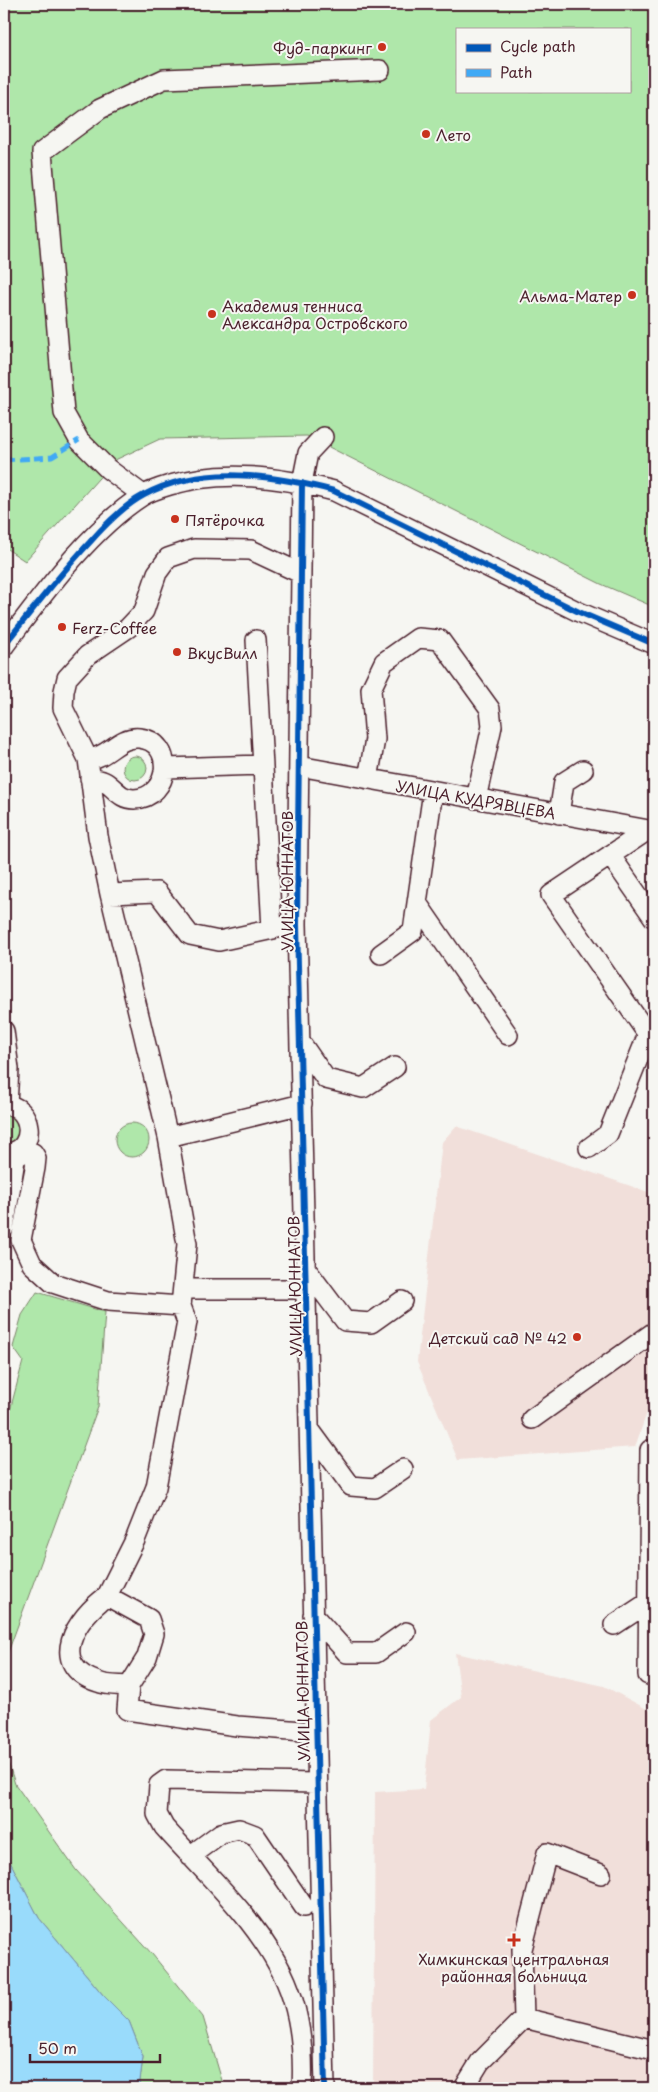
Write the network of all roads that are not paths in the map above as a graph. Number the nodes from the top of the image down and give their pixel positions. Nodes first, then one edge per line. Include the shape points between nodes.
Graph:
1 (380, 70) dead end
2 (322, 437) dead end
3 (302, 483) junction
4 (142, 495) junction
5 (300, 573) junction
6 (6, 640) edge
7 (256, 640) dead end
8 (654, 644) edge
9 (88, 759) junction
10 (262, 765) junction
11 (299, 766) junction
12 (166, 768) junction
13 (583, 770) dead end
14 (90, 778) junction
15 (368, 780) junction
16 (433, 791) junction
17 (476, 799) junction
18 (559, 814) junction
19 (651, 831) edge
20 (610, 855) junction
21 (110, 894) junction
22 (417, 903) junction
23 (654, 918) edge
24 (297, 924) junction
25 (272, 929) junction
26 (381, 954) dead end
27 (4, 1031) edge
28 (508, 1035) dead end
29 (651, 1039) edge
30 (301, 1043) junction
31 (395, 1067) dead end
32 (302, 1104) junction
33 (5, 1105) edge
34 (168, 1137) junction
35 (589, 1148) dead end
36 (11, 1154) edge
37 (4, 1228) edge
38 (306, 1269) junction
39 (307, 1289) junction
40 (182, 1298) junction
41 (402, 1301) dead end
42 (654, 1332) edge
43 (532, 1420) dead end
44 (310, 1430) junction
45 (653, 1448) edge
46 (403, 1469) dead end
47 (106, 1596) junction
48 (649, 1602) junction
49 (313, 1615) junction
50 (614, 1625) dead end
51 (406, 1632) dead end
52 (654, 1676) edge
53 (129, 1686) junction
54 (316, 1732) junction
55 (317, 1783) junction
56 (190, 1856) junction
57 (601, 1874) dead end
58 (304, 1907) dead end
59 (524, 2018) junction
60 (654, 2050) edge
61 (302, 2088) edge
62 (325, 2088) edge
63 (464, 2088) edge

1 - 4 street via 164,79 100,109 42,152 64,412 78,440
2 - 3 street, УЛИЦА ЮННАТОВ via 308,453
3 - 4 street via 242,475 189,479
3 - 5 street, УЛИЦА ЮННАТОВ
3 - 8 street via 334,491 579,612
4 - 6 street via 110,521
5 - 9 street via 250,550 194,549 168,558 156,573 144,611 128,628 88,655 67,678 63,708
5 - 11 street, УЛИЦА ЮННАТОВ
7 - 10 street
9 - 12 street via 103,756 125,740 141,738 157,746
9 - 14 street
10 - 12 street
10 - 25 street
11 - 15 street, УЛИЦА КУДРЯВЦЕВА
11 - 24 street, УЛИЦА ЮННАТОВ
12 - 14 street via 156,791 139,798 123,797 105,782
13 - 18 street via 564,782
14 - 21 street
15 - 16 street, УЛИЦА КУДРЯВЦЕВА
15 - 17 street via 374,739 371,689 384,662 418,638 440,640 490,709 492,726
16 - 17 street, УЛИЦА КУДРЯВЦЕВА
16 - 22 street
17 - 18 street, УЛИЦА КУДРЯВЦЕВА
18 - 19 street, УЛИЦА КУДРЯВЦЕВА
19 - 20 street
20 - 23 street
20 - 29 street via 551,895
21 - 25 street via 157,892 190,935 220,941
21 - 34 street
22 - 26 street via 413,932
22 - 28 street
24 - 25 street
24 - 30 street, УЛИЦА ЮННАТОВ
27 - 33 street via 9,1069
29 - 35 street via 608,1134
30 - 31 street via 326,1079 364,1088
30 - 32 street, УЛИЦА ЮННАТОВ
32 - 34 street
32 - 38 street, УЛИЦА ЮННАТОВ
33 - 36 street via 24,1114 28,1122 26,1140
34 - 40 street via 187,1244
36 - 37 street via 15,1160
36 - 40 street via 33,1153 36,1158 21,1240 32,1264 53,1283 108,1301
38 - 39 street, УЛИЦА ЮННАТОВ
38 - 41 street via 345,1321 371,1323
39 - 40 street
39 - 44 street, УЛИЦА ЮННАТОВ
40 - 47 street via 187,1322 156,1487 135,1540
42 - 43 street
44 - 46 street via 351,1486 375,1488
44 - 49 street, УЛИЦА ЮННАТОВ
45 - 48 street
47 - 53 street via 149,1619 154,1634 147,1656
47 - 53 street via 80,1621 70,1641 70,1657 78,1671 98,1683
48 - 50 street
48 - 52 street via 648,1675
49 - 51 street via 347,1653 376,1653
49 - 54 street, УЛИЦА ЮННАТОВ
53 - 54 street via 127,1710 237,1726
54 - 55 street, УЛИЦА ЮННАТОВ
55 - 56 street via 166,1780 159,1786 157,1814 164,1827
55 - 62 street, УЛИЦА ЮННАТОВ
56 - 58 street via 221,1833 239,1829 255,1835
56 - 61 street via 248,1919 279,1966 296,2011 303,2061
57 - 59 street via 547,1853 522,1949
59 - 60 street
59 - 63 street via 480,2062

